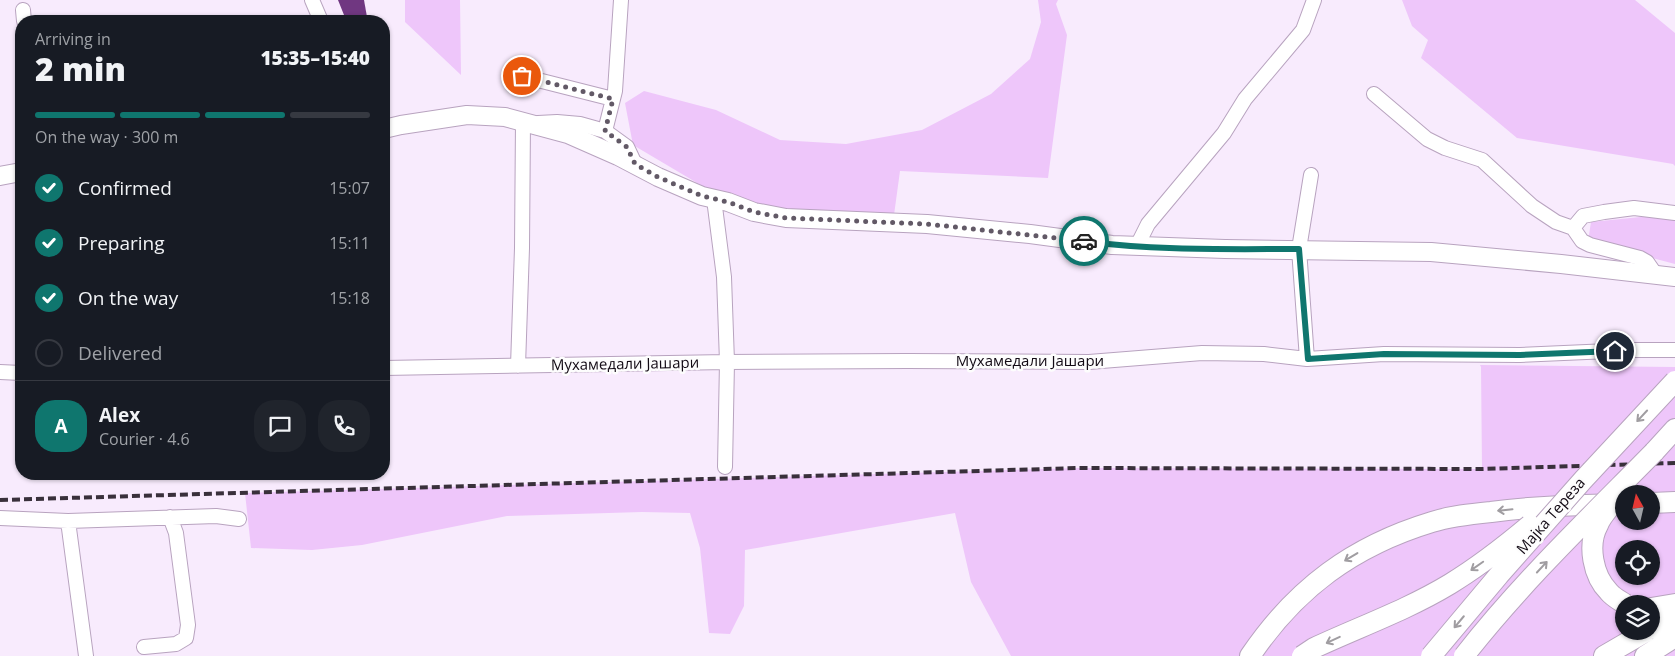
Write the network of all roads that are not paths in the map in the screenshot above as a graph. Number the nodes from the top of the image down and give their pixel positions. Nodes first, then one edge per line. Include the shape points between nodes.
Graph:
1 (312, 0) edge
2 (621, 0) edge
3 (1314, 0) edge
4 (318, 15) edge
5 (522, 76) dead end
6 (1374, 94) dead end
7 (613, 99) junction
8 (528, 122) junction
9 (390, 128) edge
10 (605, 131) junction
11 (635, 164) junction
12 (15, 173) edge
13 (1310, 174) dead end
14 (0, 176) edge
15 (714, 199) junction
16 (1675, 213) edge
17 (1573, 228) junction
18 (1138, 246) junction
19 (1299, 249) junction
20 (1656, 275) junction
21 (1675, 277) edge
22 (1675, 350) edge
23 (1308, 359) junction
24 (727, 362) junction
25 (518, 366) junction
26 (390, 368) edge
27 (0, 372) edge
28 (15, 373) edge
29 (1675, 380) edge
30 (1675, 429) edge
31 (1654, 452) junction
32 (725, 467) dead end
33 (1583, 480) junction
34 (1675, 502) edge
35 (1660, 503) edge
36 (1615, 504) edge
37 (170, 517) junction
38 (0, 518) edge
39 (239, 519) dead end
40 (68, 521) junction
41 (1615, 597) edge
42 (1675, 638) edge
43 (1632, 640) edge
44 (144, 647) dead end
45 (86, 656) edge
46 (1250, 656) edge
47 (1302, 656) edge
48 (1431, 656) edge
49 (1464, 656) edge
50 (1604, 656) edge
51 (1645, 656) edge

1 - 4 street
2 - 7 street
3 - 18 street via 1302,30 1245,99 1224,133 1148,224
5 - 7 street
6 - 17 street via 1427,138 1482,160 1532,206 1556,222
7 - 10 street
8 - 9 main road via 467,115
8 - 10 street via 564,122
8 - 11 main road via 568,134
8 - 25 street
10 - 11 street via 627,147
11 - 15 main road via 658,177
12 - 14 main road
13 - 19 street
15 - 18 main road via 786,218 927,224
15 - 24 street via 724,278
16 - 17 street via 1634,208 1604,212 1583,216
17 - 20 street via 1582,241 1590,245 1640,258
18 - 19 main road
19 - 20 main road via 1431,252
19 - 23 street
20 - 21 main road
22 - 23 street, Мухамедали Јашари via 1520,355 1384,354
23 - 24 street, Мухамедали Јашари via 1264,354 1202,353 1089,362
24 - 25 street, Мухамедали Јашари
24 - 32 street
25 - 26 street, Мухамедали Јашари
27 - 28 street
29 -> 33 highway, Мајка Тереза, bridge
30 - 31 highway, Мајка Тереза
31 - 41 highway, bridge via 1597,525 1593,541 1594,559 1599,577
49 -> 31 highway, Мајка Тереза, bridge via 1561,546
33 -> 47 highway, bridge via 1513,539 1449,585
33 -> 48 highway, Мајка Тереза, bridge
34 - 35 highway
36 -> 46 highway via 1462,515 1382,541 1343,562 1309,587 1282,613
37 - 39 street
37 - 40 street
37 - 44 street via 176,533 188,624 186,638 176,644
38 - 40 street
40 - 45 street
42 - 51 highway
43 - 50 highway

